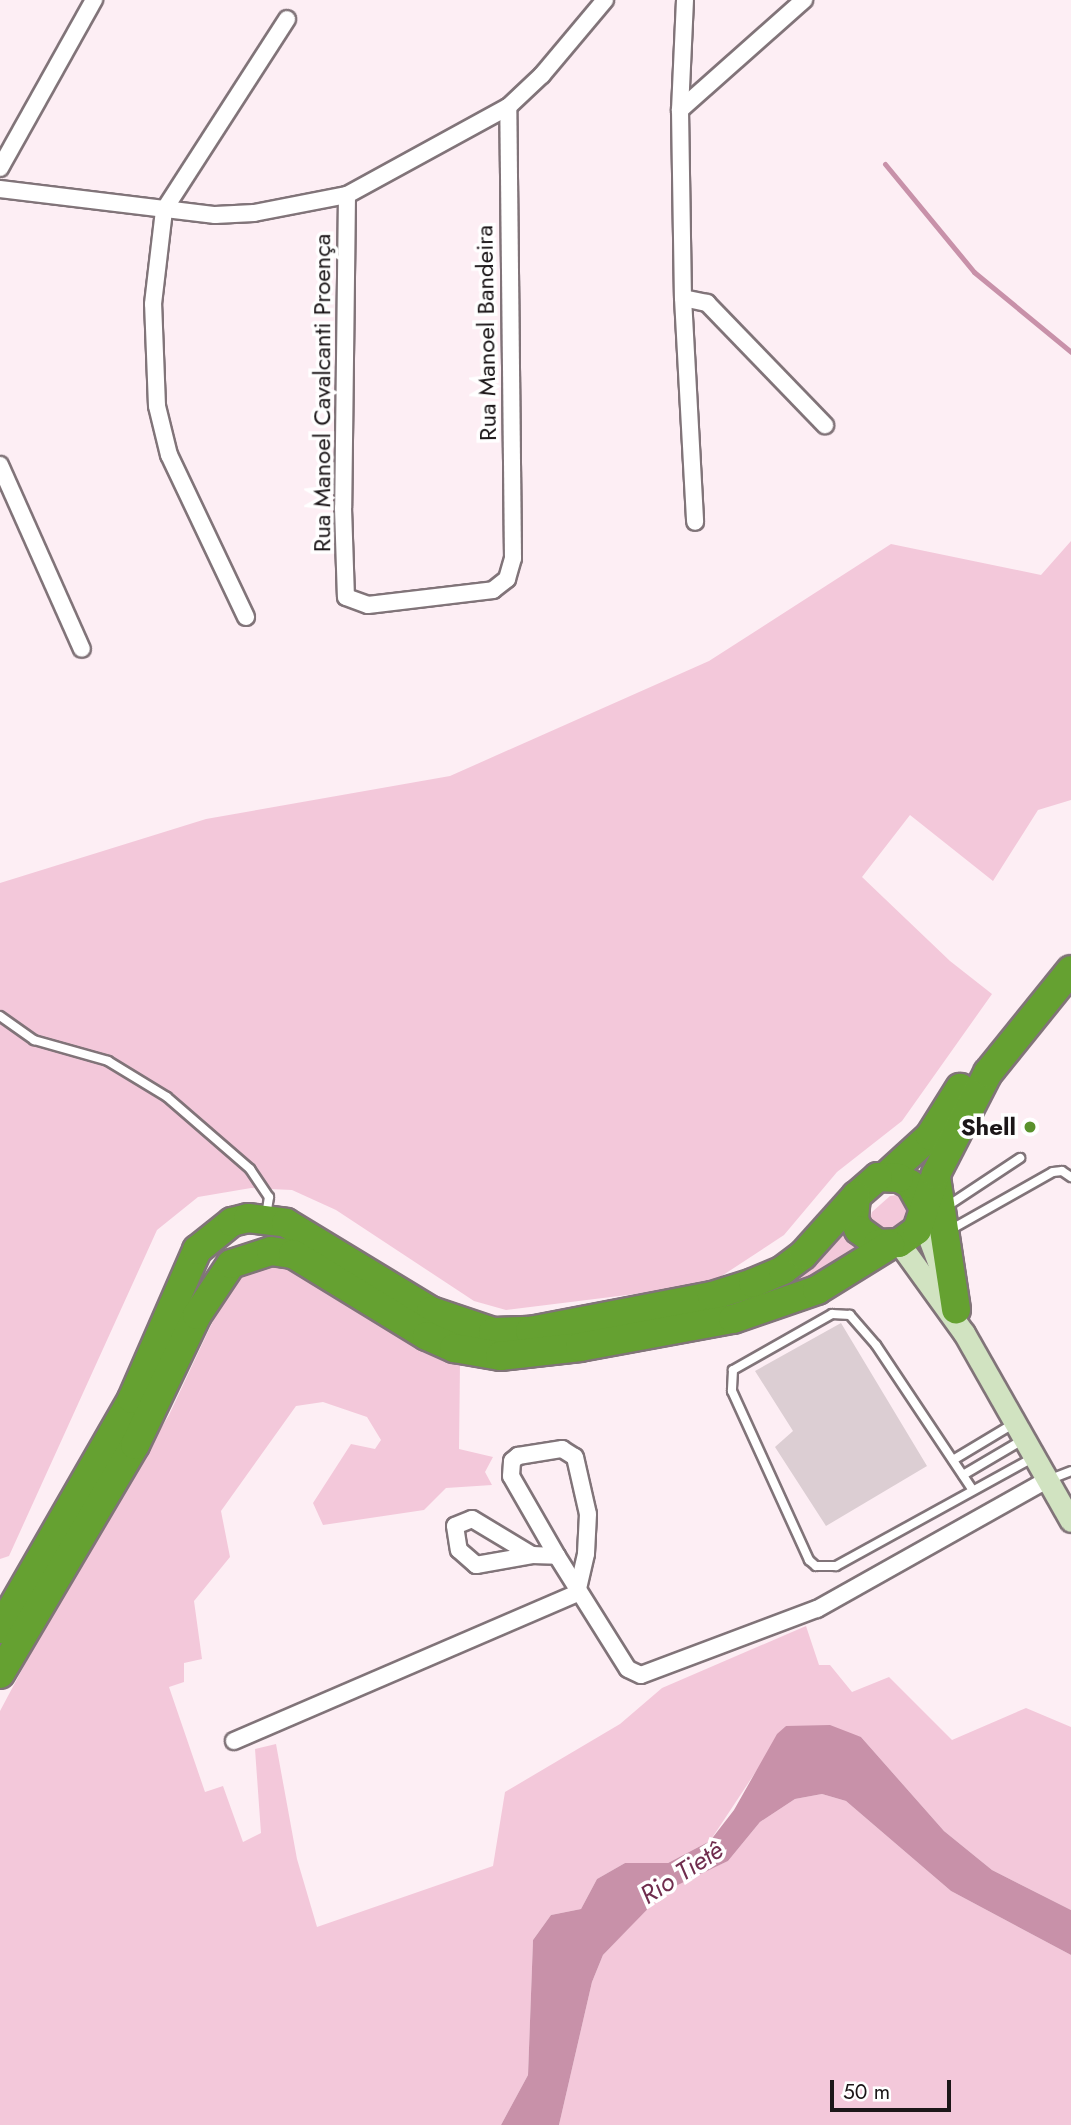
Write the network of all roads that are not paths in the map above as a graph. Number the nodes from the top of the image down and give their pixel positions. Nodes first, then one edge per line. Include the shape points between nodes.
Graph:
1 (94, 0) edge
2 (605, 0) edge
3 (685, 0) edge
4 (804, 0) edge
5 (287, 19) dead end
6 (508, 107) junction
7 (680, 110) junction
8 (0, 168) edge
9 (0, 189) edge
10 (346, 195) junction
11 (164, 210) junction
12 (683, 298) junction
13 (825, 425) dead end
14 (0, 465) edge
15 (695, 522) dead end
16 (344, 590) joint
17 (246, 617) dead end
18 (82, 649) dead end
19 (1071, 946) edge
20 (1071, 970) edge
21 (0, 1016) edge
22 (1020, 1158) dead end
23 (886, 1176) junction
24 (1071, 1177) edge
25 (856, 1196) junction
26 (932, 1217) junction
27 (265, 1218) junction
28 (895, 1244) junction
29 (960, 1321) junction
30 (1024, 1439) junction
31 (953, 1460) junction
32 (1071, 1471) edge
33 (962, 1475) junction
34 (1047, 1480) junction
35 (972, 1489) junction
36 (1071, 1521) edge
37 (532, 1555) dead end
38 (557, 1556) junction
39 (577, 1593) junction
40 (0, 1629) edge
41 (0, 1674) edge
42 (234, 1741) dead end

1 - 8 street
2 - 6 street via 542,75
3 - 7 street
4 - 7 street
5 - 11 street
6 - 10 street
6 - 16 street, Rua Manoel Bandeira via 513,558 507,579 493,590 368,605 351,602
7 - 12 street
9 - 11 street
10 - 11 street via 254,213
10 - 16 street, Rua Manoel Cavalcanti Proença
11 - 17 street via 153,304 157,406 169,455
12 - 13 street via 707,303
12 - 15 street
14 - 18 street
19 - 23 highway via 990,1039 930,1136
20 - 26 highway via 1002,1050 936,1174
21 - 27 lane via 34,1040 108,1061 167,1097 250,1169 269,1197
22 - 26 lane
23 - 25 highway via 870,1181
23 - 26 highway via 911,1184
24 - 26 lane via 1053,1172
25 - 27 highway via 803,1255 753,1283 699,1299 517,1332 466,1327 431,1311 309,1235
25 - 28 highway via 853,1208 859,1230 878,1244
26 - 28 highway
26 - 29 highway
27 - 40 highway via 232,1222 197,1250 132,1399
28 - 29 main road
28 - 41 highway via 817,1290 733,1319 580,1348 500,1356 454,1348 427,1336 293,1254 271,1251 231,1264 197,1315 135,1445
29 - 30 main road
30 - 31 lane
30 - 33 lane
30 - 34 main road
30 - 35 lane
31 - 33 lane
31 - 35 lane via 876,1345 850,1315 832,1314 742,1363 730,1380 809,1560 816,1566 836,1566
32 - 34 lane
33 - 35 lane
34 - 36 main road
34 - 39 street via 817,1609 759,1627 650,1673 628,1669
37 - 38 street
38 - 39 street
38 - 39 street via 511,1476 512,1461 518,1456 562,1449 575,1457 588,1514 586,1554
39 - 42 street

